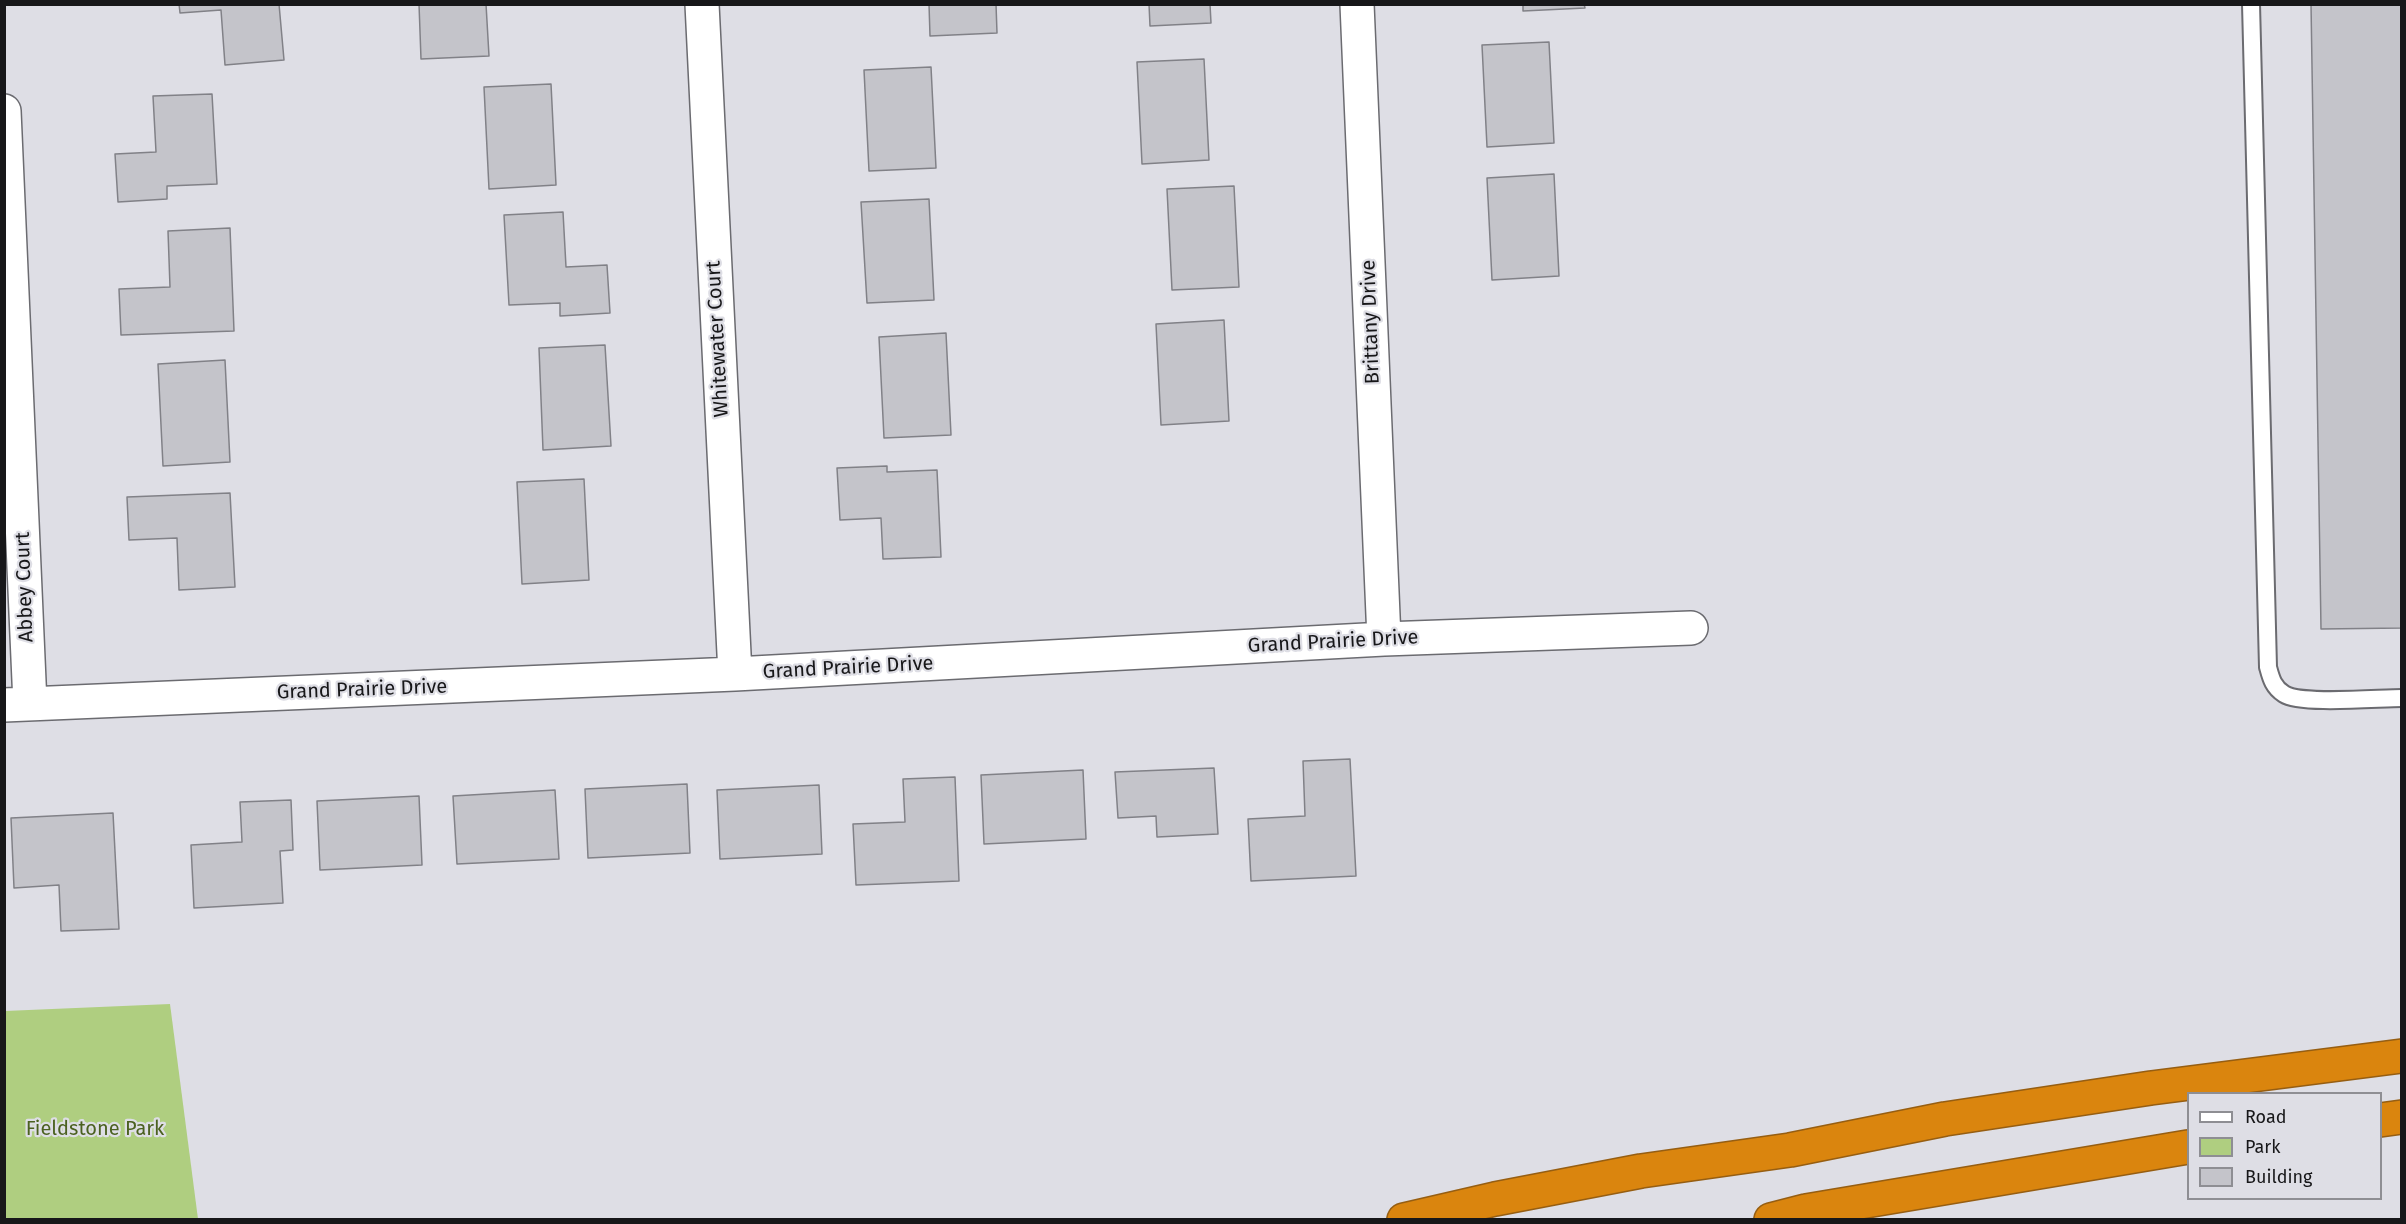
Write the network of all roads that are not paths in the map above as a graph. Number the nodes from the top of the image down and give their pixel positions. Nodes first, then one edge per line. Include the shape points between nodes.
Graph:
1 (702, 4) edge
2 (1357, 4) edge
3 (2251, 4) edge
4 (4, 111) edge
5 (1691, 628) dead end
6 (1384, 639) junction
7 (735, 674) junction
8 (2402, 698) edge
9 (17, 705) edge
10 (2402, 1056) edge
11 (2402, 1117) edge
12 (2382, 1120) edge
13 (2187, 1148) edge
14 (1404, 1220) edge
15 (1771, 1220) edge

1 - 7 street, Whitewater Court
2 - 6 street, Brittany Drive
3 - 8 lane via 2268,667 2273,684 2285,695 2305,699
4 - 9 street, Abbey Court
5 - 6 street, Grand Prairie Drive
6 - 7 street, Grand Prairie Drive
7 - 9 street, Grand Prairie Drive
10 - 14 highway via 1945,1119 1790,1150 1641,1171 1495,1198
11 - 12 highway
13 - 15 highway

